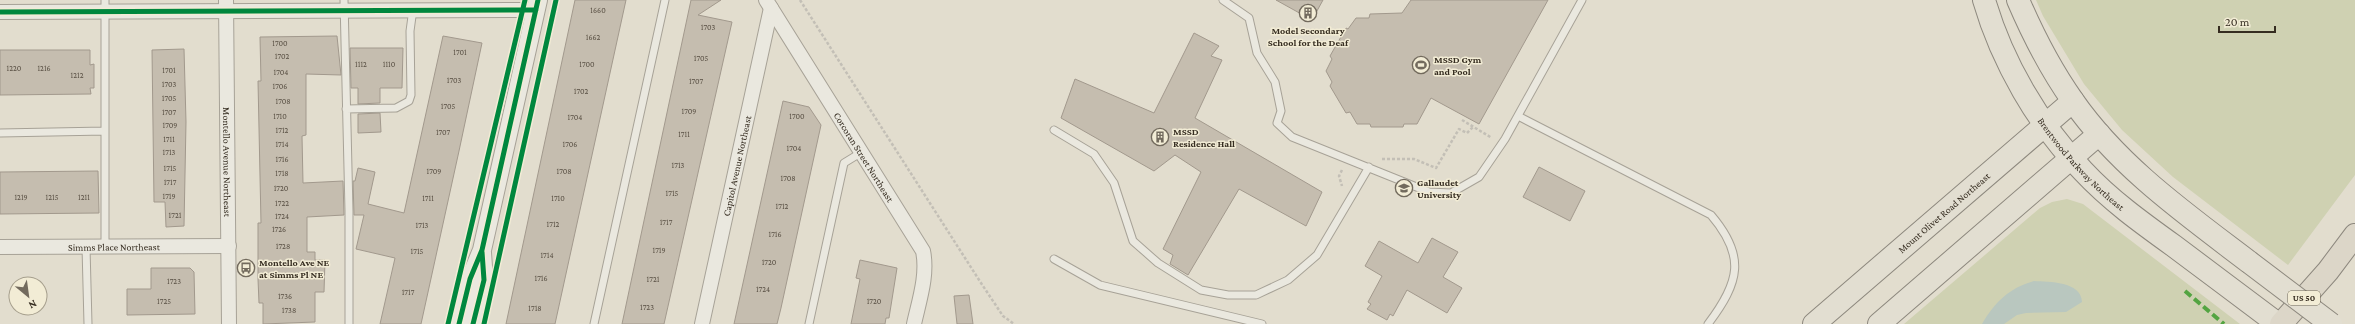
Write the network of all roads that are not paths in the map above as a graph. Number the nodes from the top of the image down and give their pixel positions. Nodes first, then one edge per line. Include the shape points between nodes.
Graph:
1 (665, 0) edge
2 (1223, 0) edge
3 (1582, 0) edge
4 (1984, 0) edge
5 (2018, 0) edge
6 (428, 4) edge
7 (769, 4) edge
8 (226, 5) edge
9 (344, 5) edge
10 (537, 5) edge
11 (105, 6) edge
12 (413, 9) junction
13 (0, 12) edge
14 (2073, 101) junction
15 (346, 109) junction
16 (1518, 116) junction
17 (2045, 124) junction
18 (1054, 130) dead end
19 (105, 131) junction
20 (0, 133) edge
21 (2100, 134) junction
22 (862, 152) junction
23 (2071, 158) junction
24 (1368, 167) junction
25 (2355, 235) edge
26 (229, 246) junction
27 (0, 247) edge
28 (86, 247) junction
29 (105, 247) junction
30 (482, 250) junction
31 (1054, 259) dead end
32 (2328, 271) junction
33 (88, 324) edge
34 (229, 324) edge
35 (349, 324) edge
36 (459, 324) edge
37 (474, 324) edge
38 (594, 324) edge
39 (702, 324) edge
40 (809, 324) edge
41 (914, 324) edge
42 (1262, 324) edge
43 (1708, 324) edge
44 (1814, 324) edge
45 (1880, 324) edge
46 (2279, 324) edge
47 (2298, 324) edge
48 (2331, 324) edge

1 - 38 lane
2 - 24 lane via 1249,18 1257,52 1275,82 1281,110 1277,123 1292,137
3 - 16 lane
4 - 17 main road, Brentwood Parkway Northeast via 2000,43
5 - 14 main road via 2037,40
6 - 10 street
6 - 12 street
7 - 22 street, Corcoran Street Northeast
7 - 39 street, Capitol Avenue Northeast
8 - 9 street
8 - 11 street
8 - 26 street, Montello Avenue Northeast
9 - 12 street
9 - 15 lane
10 - 30 street
11 - 13 street
11 - 19 lane
12 - 15 lane via 410,31 409,101 396,108
14 - 17 main road, Mount Olivet Road Northeast
14 - 21 main road
15 - 35 lane
16 - 24 lane via 1479,177 1451,193 1429,192
16 - 43 lane via 1711,215 1725,232 1736,259 1734,281
17 - 23 main road, Brentwood Parkway Northeast
17 - 44 main road, Mount Olivet Road Northeast
18 - 24 lane via 1094,154 1114,183 1134,241 1158,263 1201,290 1228,296 1256,294 1288,280 1317,255
19 - 20 lane
19 - 29 lane
21 - 23 main road
21 - 48 main road, bridge via 2151,186
22 - 40 lane via 844,163
22 - 41 street, Corcoran Street Northeast via 923,251 924,280
23 - 45 main road
23 - 46 main road, Brentwood Parkway Northeast via 2111,198
25 - 32 highway, US 50
26 - 29 street, Simms Place Northeast
26 - 34 street, Montello Avenue Northeast
27 - 28 street, Simms Place Northeast
28 - 29 street, Simms Place Northeast
28 - 33 lane
30 - 36 street via 470,279
30 - 37 street via 484,280
31 - 42 lane via 1100,286
32 - 46 highway, US 50
32 - 47 highway, US 50

